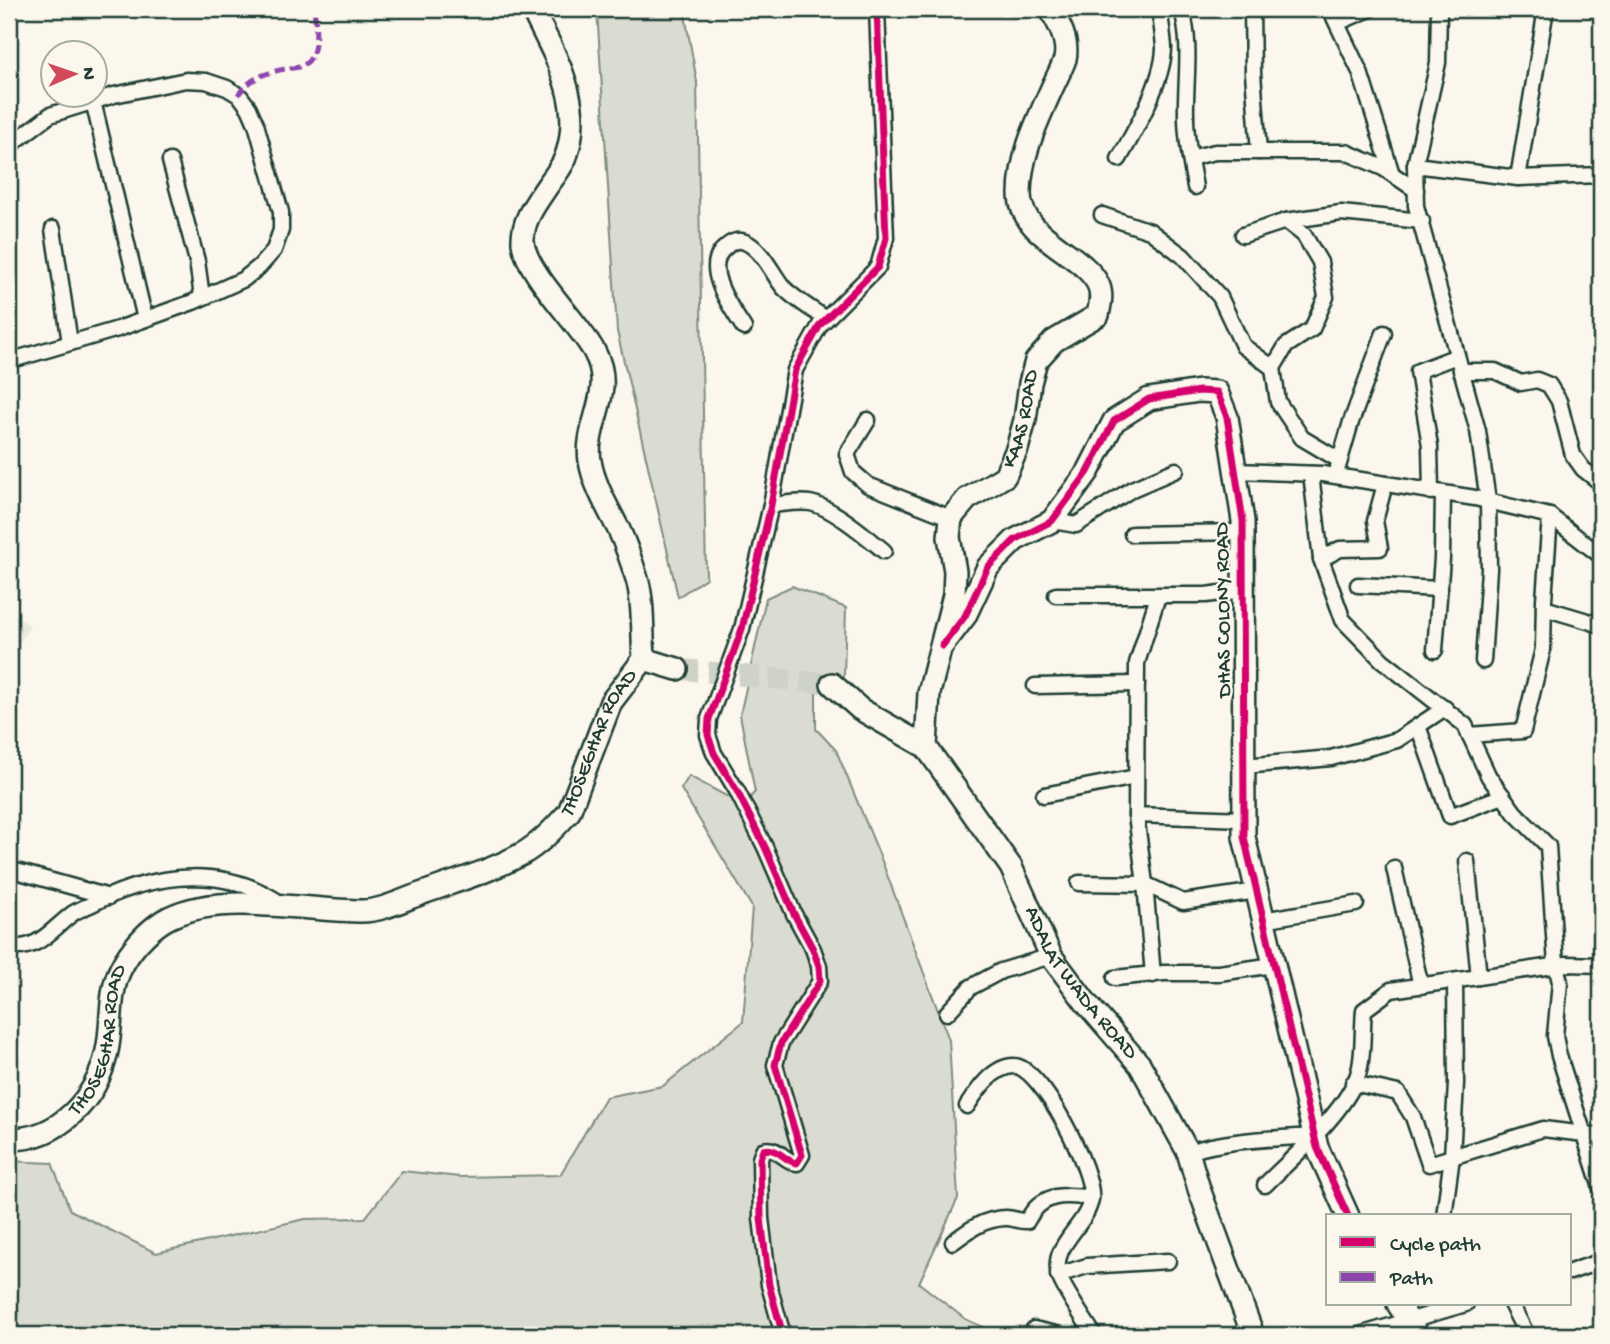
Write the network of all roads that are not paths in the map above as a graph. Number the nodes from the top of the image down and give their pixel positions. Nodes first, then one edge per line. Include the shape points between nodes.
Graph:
1 (532, 9) edge
2 (877, 9) edge
3 (1050, 9) edge
4 (1159, 9) edge
5 (1252, 9) edge
6 (1331, 9) edge
7 (1370, 9) edge
8 (1439, 9) edge
9 (1546, 9) edge
10 (1179, 10) edge
11 (1337, 23) junction
12 (108, 97) edge
13 (72, 108) edge
14 (95, 108) edge
15 (9, 146) edge
16 (1259, 152) junction
17 (1190, 158) junction
18 (1119, 159) dead end
19 (170, 161) dead end
20 (1415, 165) junction
21 (1392, 174) junction
22 (1601, 175) edge
23 (1518, 178) junction
24 (1195, 187) dead end
25 (1416, 190) junction
26 (1102, 215) dead end
27 (1422, 220) junction
28 (1286, 221) junction
29 (53, 229) dead end
30 (1243, 235) dead end
31 (202, 298) junction
32 (145, 319) junction
33 (826, 319) junction
34 (744, 328) dead end
35 (1384, 333) dead end
36 (70, 343) junction
37 (1457, 356) junction
38 (9, 361) edge
39 (1273, 368) junction
40 (1461, 371) junction
41 (868, 420) dead end
42 (1339, 460) junction
43 (1176, 470) dead end
44 (1235, 471) junction
45 (1311, 474) junction
46 (1336, 476) junction
47 (1601, 483) edge
48 (1385, 484) junction
49 (1437, 492) junction
50 (1488, 501) junction
51 (772, 505) junction
52 (1550, 516) junction
53 (951, 519) junction
54 (1052, 521) junction
55 (1243, 532) junction
56 (1132, 534) dead end
57 (884, 551) dead end
58 (1601, 556) edge
59 (1321, 559) junction
60 (1358, 585) dead end
61 (1440, 589) junction
62 (1243, 590) junction
63 (1056, 595) dead end
64 (1158, 596) junction
65 (1544, 608) junction
66 (1601, 625) edge
67 (942, 646) junction
68 (1435, 650) dead end
69 (644, 659) junction
70 (1483, 661) dead end
71 (677, 669) tunnel mouth
72 (832, 684) tunnel mouth
73 (1137, 684) junction
74 (1035, 686) dead end
75 (1445, 708) junction
76 (1418, 726) junction
77 (1469, 735) junction
78 (926, 747) junction
79 (1244, 766) junction
80 (1136, 777) junction
81 (1044, 795) dead end
82 (1503, 796) junction
83 (1136, 815) junction
84 (1244, 819) junction
85 (1467, 861) dead end
86 (1394, 868) dead end
87 (9, 869) edge
88 (1079, 883) dead end
89 (1145, 884) junction
90 (1256, 891) junction
91 (108, 897) junction
92 (1356, 904) dead end
93 (287, 908) junction
94 (1263, 920) junction
95 (9, 946) edge
96 (1051, 956) junction
97 (1274, 965) junction
98 (1556, 965) junction
99 (1601, 965) edge
100 (1153, 975) junction
101 (1479, 977) junction
102 (1115, 978) dead end
103 (1455, 981) junction
104 (1421, 986) junction
105 (947, 1013) dead end
106 (1353, 1083) junction
107 (967, 1106) dead end
108 (1583, 1135) junction
109 (1314, 1136) junction
110 (1601, 1136) edge
111 (9, 1139) edge
112 (1188, 1152) junction
113 (1452, 1157) junction
114 (1265, 1185) dead end
115 (1601, 1188) edge
116 (1091, 1198) junction
117 (1347, 1214) edge
118 (1444, 1214) edge
119 (953, 1242) dead end
120 (1168, 1261) dead end
121 (1601, 1261) edge
122 (1572, 1271) edge
123 (1058, 1275) junction
124 (1457, 1306) edge
125 (1512, 1306) edge
126 (1408, 1320) edge
127 (783, 1335) edge
128 (1030, 1335) edge
129 (1061, 1335) edge
130 (1094, 1335) edge
131 (1253, 1335) edge
132 (1359, 1335) edge
133 (1527, 1335) edge

1 - 69 main road, THOSEGHAR ROAD via 572,102 571,136 564,160 528,216 523,245 595,353 603,375 590,461 638,582
2 - 33 street via 886,238 878,267
3 - 53 main road, KAAS ROAD via 1060,26 1065,59 1023,160 1019,197 1028,219 1040,232 1089,271 1099,286 1101,301 1098,315 1054,341 1036,361 1017,449 1004,476 967,499
4 - 18 street via 1164,50 1155,85 1141,122
5 - 16 street
6 - 11 street
7 - 11 street
8 - 20 street via 1438,63
9 - 23 street
10 - 17 street via 1188,32 1185,116
11 - 21 street via 1360,72
12 - 31 street via 186,80 206,81 240,96 249,108 281,212 281,230 274,250 259,267
13 - 15 street via 50,115
14 - 32 street
16 - 17 street via 1215,152
16 - 21 street via 1346,152
17 - 24 street
19 - 31 street via 197,261
20 - 23 street
20 - 25 street
21 - 25 street
22 - 23 street
25 - 27 street
26 - 39 street via 1150,232 1183,256 1220,297 1243,346
27 - 28 street via 1341,213
27 - 37 street
28 - 30 street
28 - 39 street via 1304,236 1320,262 1326,297 1312,329 1286,345
29 - 36 street
31 - 32 street
32 - 36 street
33 - 34 street via 785,289 756,250 737,241 722,250 717,279
33 - 51 street via 795,370
35 - 42 street
36 - 38 street
37 - 40 street
37 - 49 street via 1418,371
39 - 42 street via 1278,402 1302,438
40 - 47 street via 1496,371 1521,383 1537,380 1549,385 1559,401 1573,455
40 - 50 street via 1478,431
41 - 53 street via 847,454 853,472 868,485
42 - 46 street
43 - 54 street via 1132,489 1076,525
44 - 45 street
44 - 54 main road, DHAS COLONY ROAD via 1227,417 1217,392 1149,399 1114,421 1088,472
44 - 55 main road, DHAS COLONY ROAD
45 - 46 street
45 - 59 street
46 - 48 street
48 - 49 street
48 - 59 street via 1375,522 1380,548 1340,549
49 - 50 street
49 - 61 street
50 - 52 street
50 - 70 street
51 - 57 street via 817,505
51 - 127 street via 742,629 709,719 708,735 819,966 820,981 781,1044 775,1065 802,1155 797,1163 791,1162 767,1148 760,1159 769,1285
52 - 58 street
52 - 65 street
53 - 67 main road via 954,595
54 - 67 main road, DHAS COLONY ROAD via 1015,540 988,567 965,616
55 - 56 street
55 - 62 main road, DHAS COLONY ROAD
59 - 75 street via 1343,620 1382,660
60 - 61 street
61 - 68 street
62 - 64 street
62 - 79 main road, DHAS COLONY ROAD
63 - 64 street
64 - 73 street via 1137,663
65 - 66 street
65 - 77 street via 1543,649 1523,731
67 - 78 main road via 929,694
69 - 71 main road
69 - 93 main road, THOSEGHAR ROAD via 611,702 569,812 525,852 366,911
72 - 78 main road, ADALAT WADA ROAD via 860,709
73 - 74 street
73 - 80 street
75 - 76 street
75 - 77 street via 1465,725
76 - 79 street via 1397,740 1331,758
76 - 82 street via 1450,816
77 - 82 street
78 - 96 main road, ADALAT WADA ROAD via 1011,867
79 - 84 main road, DHAS COLONY ROAD
80 - 81 street
80 - 83 street
82 - 98 street via 1548,846
83 - 84 street
83 - 89 street
84 - 90 main road, DHAS COLONY ROAD
85 - 101 street
86 - 104 street
87 - 91 street
88 - 89 street
89 - 90 street via 1183,902
89 - 100 street
90 - 94 main road, DHAS COLONY ROAD
91 - 93 street via 163,879 199,878 245,885
91 - 95 street via 73,914 32,945
92 - 94 street
93 - 111 main road, THOSEGHAR ROAD via 237,903 187,911 163,921 138,942 120,969 111,1004 107,1053 79,1107 56,1128 27,1140
94 - 97 main road, DHAS COLONY ROAD
96 - 105 street via 1000,971 971,987
96 - 112 main road, ADALAT WADA ROAD via 1140,1065
97 - 100 street
97 - 109 main road, DHAS COLONY ROAD
98 - 99 street
98 - 101 street
98 - 108 street via 1560,994 1555,1036
100 - 102 street
101 - 103 street
103 - 104 street
103 - 113 street
104 - 106 street via 1391,990 1364,1010 1359,1071
106 - 109 street
106 - 113 street via 1398,1093 1413,1117 1429,1164
107 - 116 street via 982,1084 1002,1069 1022,1068 1036,1080 1067,1127 1090,1178
108 - 110 street
108 - 113 street via 1543,1129
108 - 115 street
109 - 112 street
109 - 114 street
109 - 117 main road, DHAS COLONY ROAD
112 - 131 main road, ADALAT WADA ROAD
113 - 118 street
116 - 119 street via 1056,1197 1039,1204 1027,1221 1004,1218 985,1222
116 - 123 street via 1087,1213 1060,1252
120 - 123 street via 1087,1266
121 - 122 street
123 - 130 street
124 - 126 street
125 - 133 street
126 - 132 street
128 - 129 street via 1034,1329

